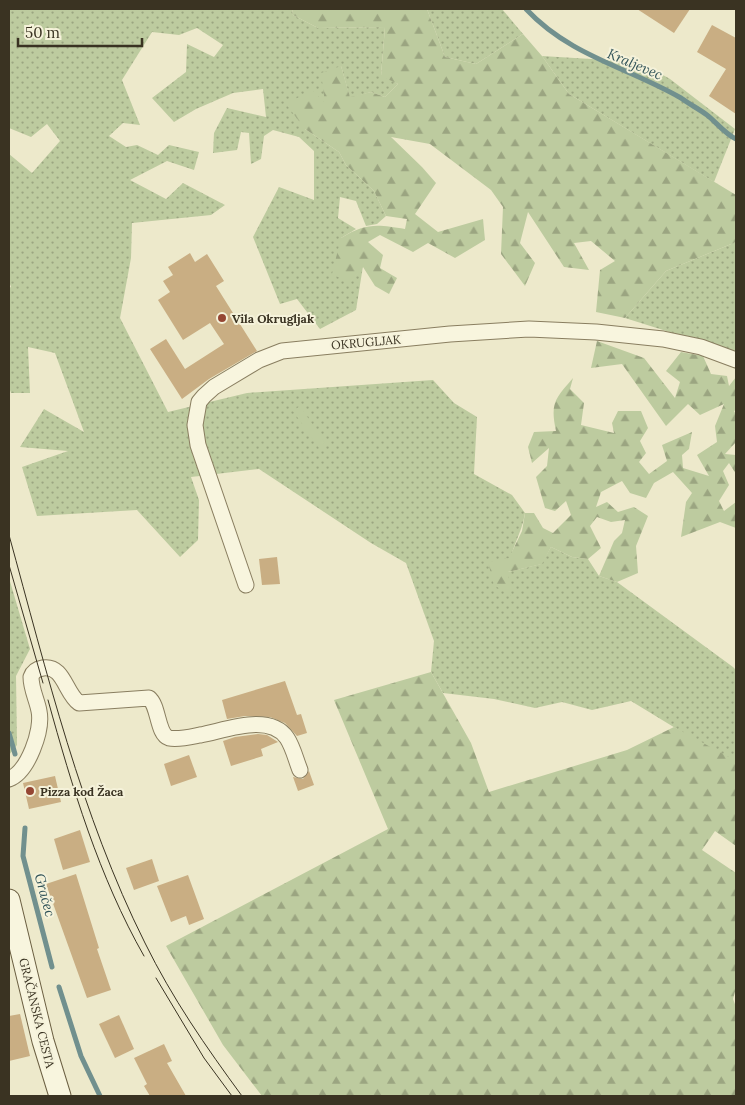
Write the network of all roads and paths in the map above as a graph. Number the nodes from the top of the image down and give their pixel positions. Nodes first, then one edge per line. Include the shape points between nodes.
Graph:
1 (736, 360) edge
2 (246, 585) dead end
3 (300, 770) dead end
4 (9, 779) edge
5 (9, 900) edge
6 (60, 1096) edge

1 - 2 street, OKRUGLJAK via 701,347 663,339 529,329 335,344 274,353 214,387 199,402 195,418 198,445
3 - 4 street via 286,737 273,726 249,726 170,738 162,732 154,704 149,698 85,704 72,696 52,667 39,669 31,677 40,717 28,762 22,772
5 - 6 main road, GRAČANSKA CESTA via 43,1041

